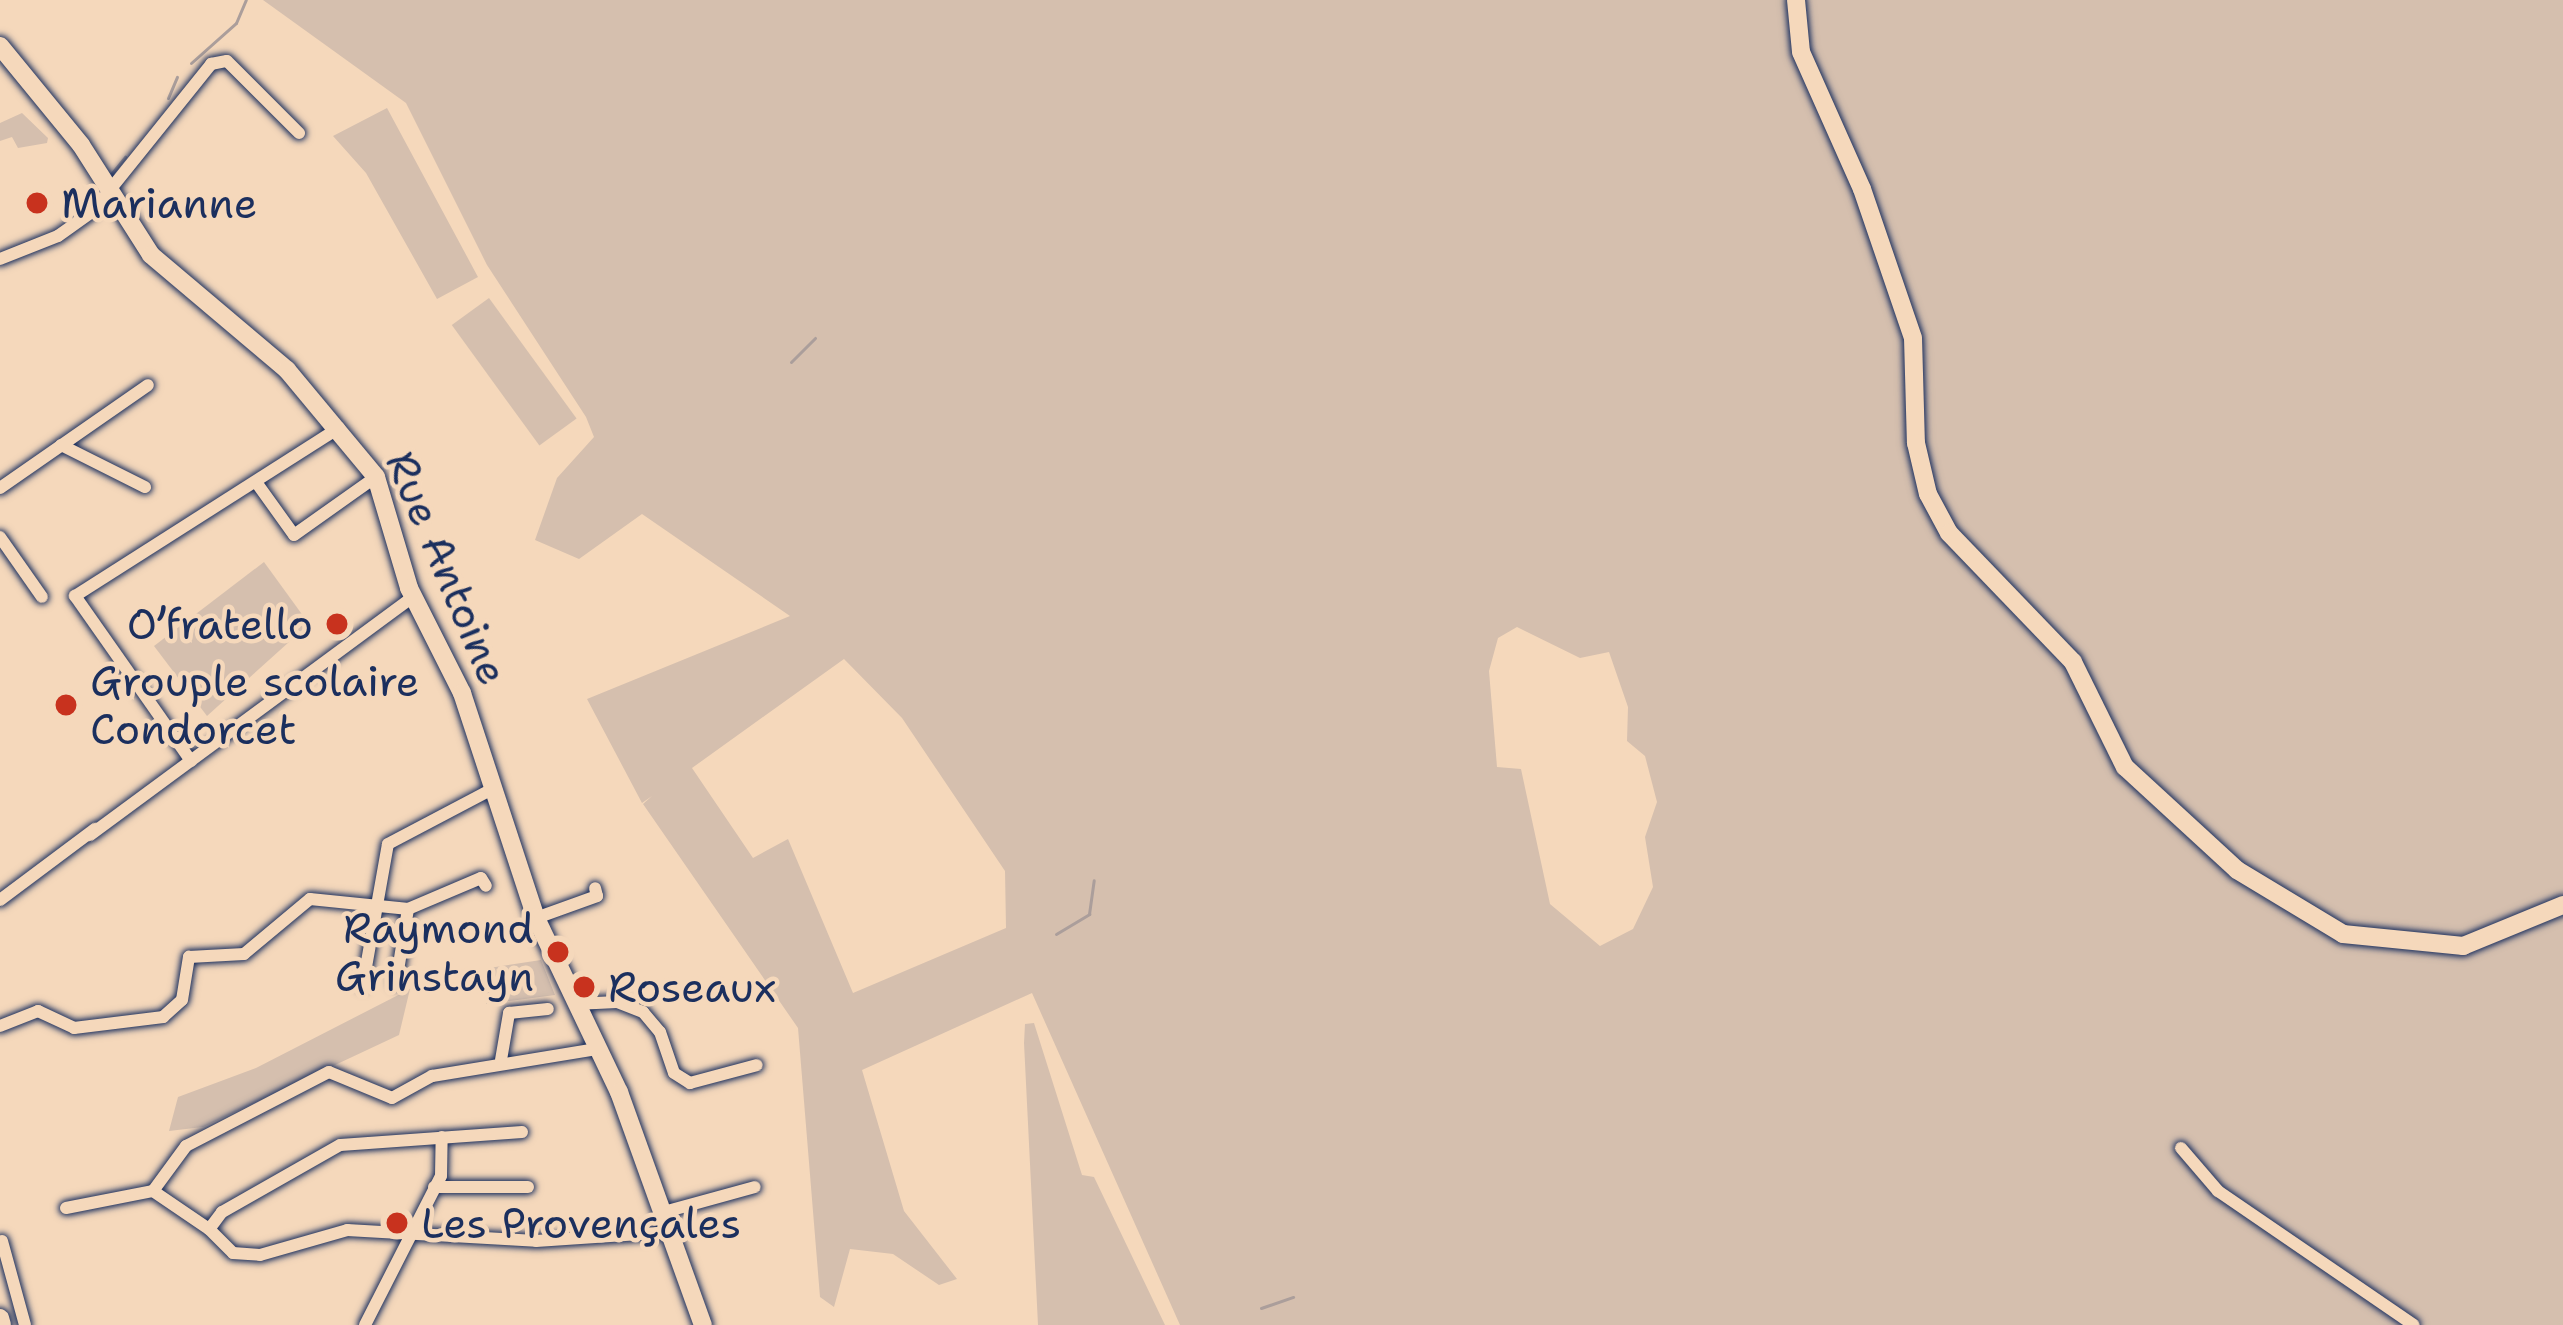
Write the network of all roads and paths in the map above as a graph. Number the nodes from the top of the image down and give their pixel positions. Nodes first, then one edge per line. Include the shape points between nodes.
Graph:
1 (1796, 0) edge
2 (0, 46) edge
3 (299, 134) dead end
4 (111, 193) junction
5 (0, 259) edge
6 (148, 385) dead end
7 (340, 427) junction
8 (61, 446) junction
9 (376, 476) junction
10 (256, 482) junction
11 (145, 487) dead end
12 (0, 488) edge
13 (0, 537) edge
14 (414, 596) junction
15 (42, 597) dead end
16 (190, 761) junction
17 (494, 788) junction
18 (486, 886) dead end
19 (595, 888) dead end
20 (0, 900) edge
21 (377, 903) junction
22 (2563, 905) edge
23 (408, 910) junction
24 (536, 918) junction
25 (396, 983) dead end
26 (363, 984) dead end
27 (574, 1004) junction
28 (548, 1009) dead end
29 (0, 1027) edge
30 (597, 1048) junction
31 (501, 1060) junction
32 (757, 1065) dead end
33 (522, 1132) dead end
34 (442, 1137) junction
35 (2181, 1148) dead end
36 (434, 1187) junction
37 (527, 1187) dead end
38 (755, 1187) dead end
39 (153, 1191) junction
40 (66, 1208) dead end
41 (664, 1212) junction
42 (209, 1228) junction
43 (670, 1232) junction
44 (411, 1234) junction
45 (2, 1240) edge
46 (25, 1325) edge
47 (365, 1325) edge
48 (703, 1325) edge
49 (2414, 1325) edge

1 - 22 street via 1801,52 1862,189 1913,338 1916,443 1928,494 1949,533 2074,662 2125,767 2224,860 2343,934 2463,946
2 - 4 street, Rue Antoine
3 - 4 street via 237,69 211,64
4 - 5 street via 58,236
4 - 7 street, Rue Antoine via 151,256 287,370
6 - 8 street
7 - 9 street, Rue Antoine
7 - 10 street
8 - 11 street
8 - 12 street
9 - 10 street via 295,535
9 - 14 street, Rue Antoine
10 - 16 street via 75,596
13 - 15 street
14 - 16 street
14 - 17 street, Rue Antoine via 462,693
16 - 20 street
17 - 21 street via 395,838
17 - 24 street, Rue Antoine
18 - 23 street via 482,878
19 - 24 street via 597,896
21 - 23 street
21 - 26 street
21 - 29 street via 310,899 244,954 189,957 182,1000 163,1017 74,1028 38,1011
23 - 25 street
24 - 27 street, Rue Antoine
27 - 30 street, Rue Antoine
27 - 32 street via 617,1002 643,1012 674,1072 690,1082
28 - 31 street via 509,1013
30 - 31 street
30 - 41 street, Rue Antoine
31 - 39 street via 479,1074 432,1076 392,1098 329,1072 187,1146
33 - 34 street
34 - 36 street
34 - 42 street via 340,1144 222,1212
35 - 49 street via 2218,1191
36 - 37 street
36 - 44 street
38 - 41 street
39 - 40 street
39 - 42 street
41 - 43 street, Rue Antoine
42 - 44 street via 233,1253 260,1255 347,1230
43 - 44 street via 536,1241
43 - 48 street, Rue Antoine
44 - 47 street
45 - 46 street

